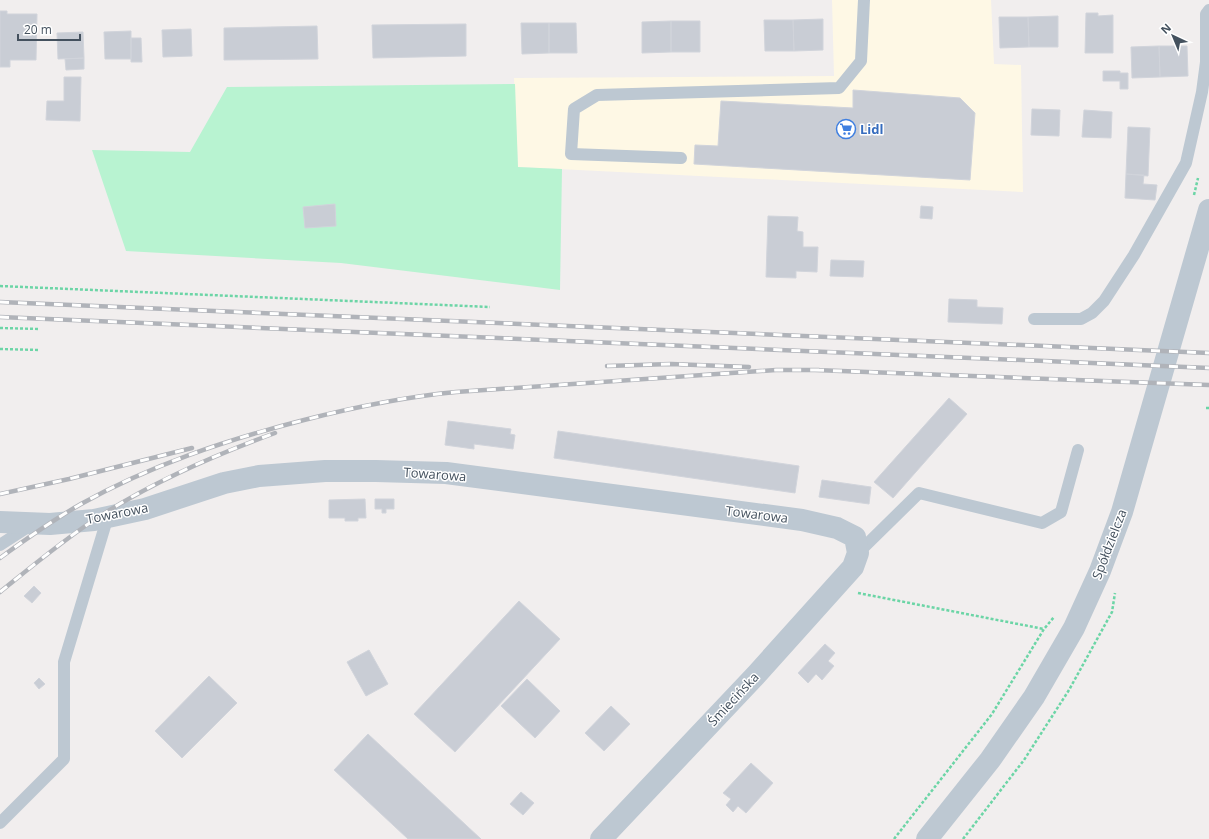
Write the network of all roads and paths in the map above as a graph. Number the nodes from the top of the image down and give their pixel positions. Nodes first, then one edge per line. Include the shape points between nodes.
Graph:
1 (864, 0) edge
2 (1209, 10) edge
3 (681, 158) dead end
4 (1198, 176) dead end
5 (1201, 204) edge
6 (0, 286) edge
7 (490, 307) dead end
8 (1034, 319) dead end
9 (0, 328) edge
10 (40, 329) dead end
11 (0, 349) edge
12 (40, 350) dead end
13 (1078, 450) dead end
14 (108, 516) junction
15 (0, 522) edge
16 (33, 523) junction
17 (0, 545) edge
18 (858, 552) junction
19 (835, 586) junction
20 (1058, 612) dead end
21 (1044, 629) junction
22 (0, 823) edge
23 (601, 839) edge
24 (894, 839) edge
25 (927, 839) edge

1 - 3 lane via 861,61 839,88 597,94 574,109 571,154
2 - 8 lane via 1206,14 1206,62 1202,92 1186,163 1134,255 1104,301 1092,313 1081,319
4 - 5 path
5 - 25 street, Spółdzielcza via 1122,512 1100,571 1074,628 1034,697 990,760
6 - 7 path
9 - 10 path
11 - 12 path
13 - 18 lane via 1061,512 1042,523 919,493
14 - 16 street, Towarowa via 94,520
14 - 18 street, Towarowa via 144,509 224,482 259,476 325,471 446,474 820,523 838,528 855,537
14 - 22 lane via 64,662 64,759
15 - 16 street, Towarowa
16 - 17 lane
18 - 19 street, Śmiecińska via 853,567
19 - 21 path
19 - 23 street, Śmiecińska via 756,675
20 - 21 path
21 - 24 path via 992,714

